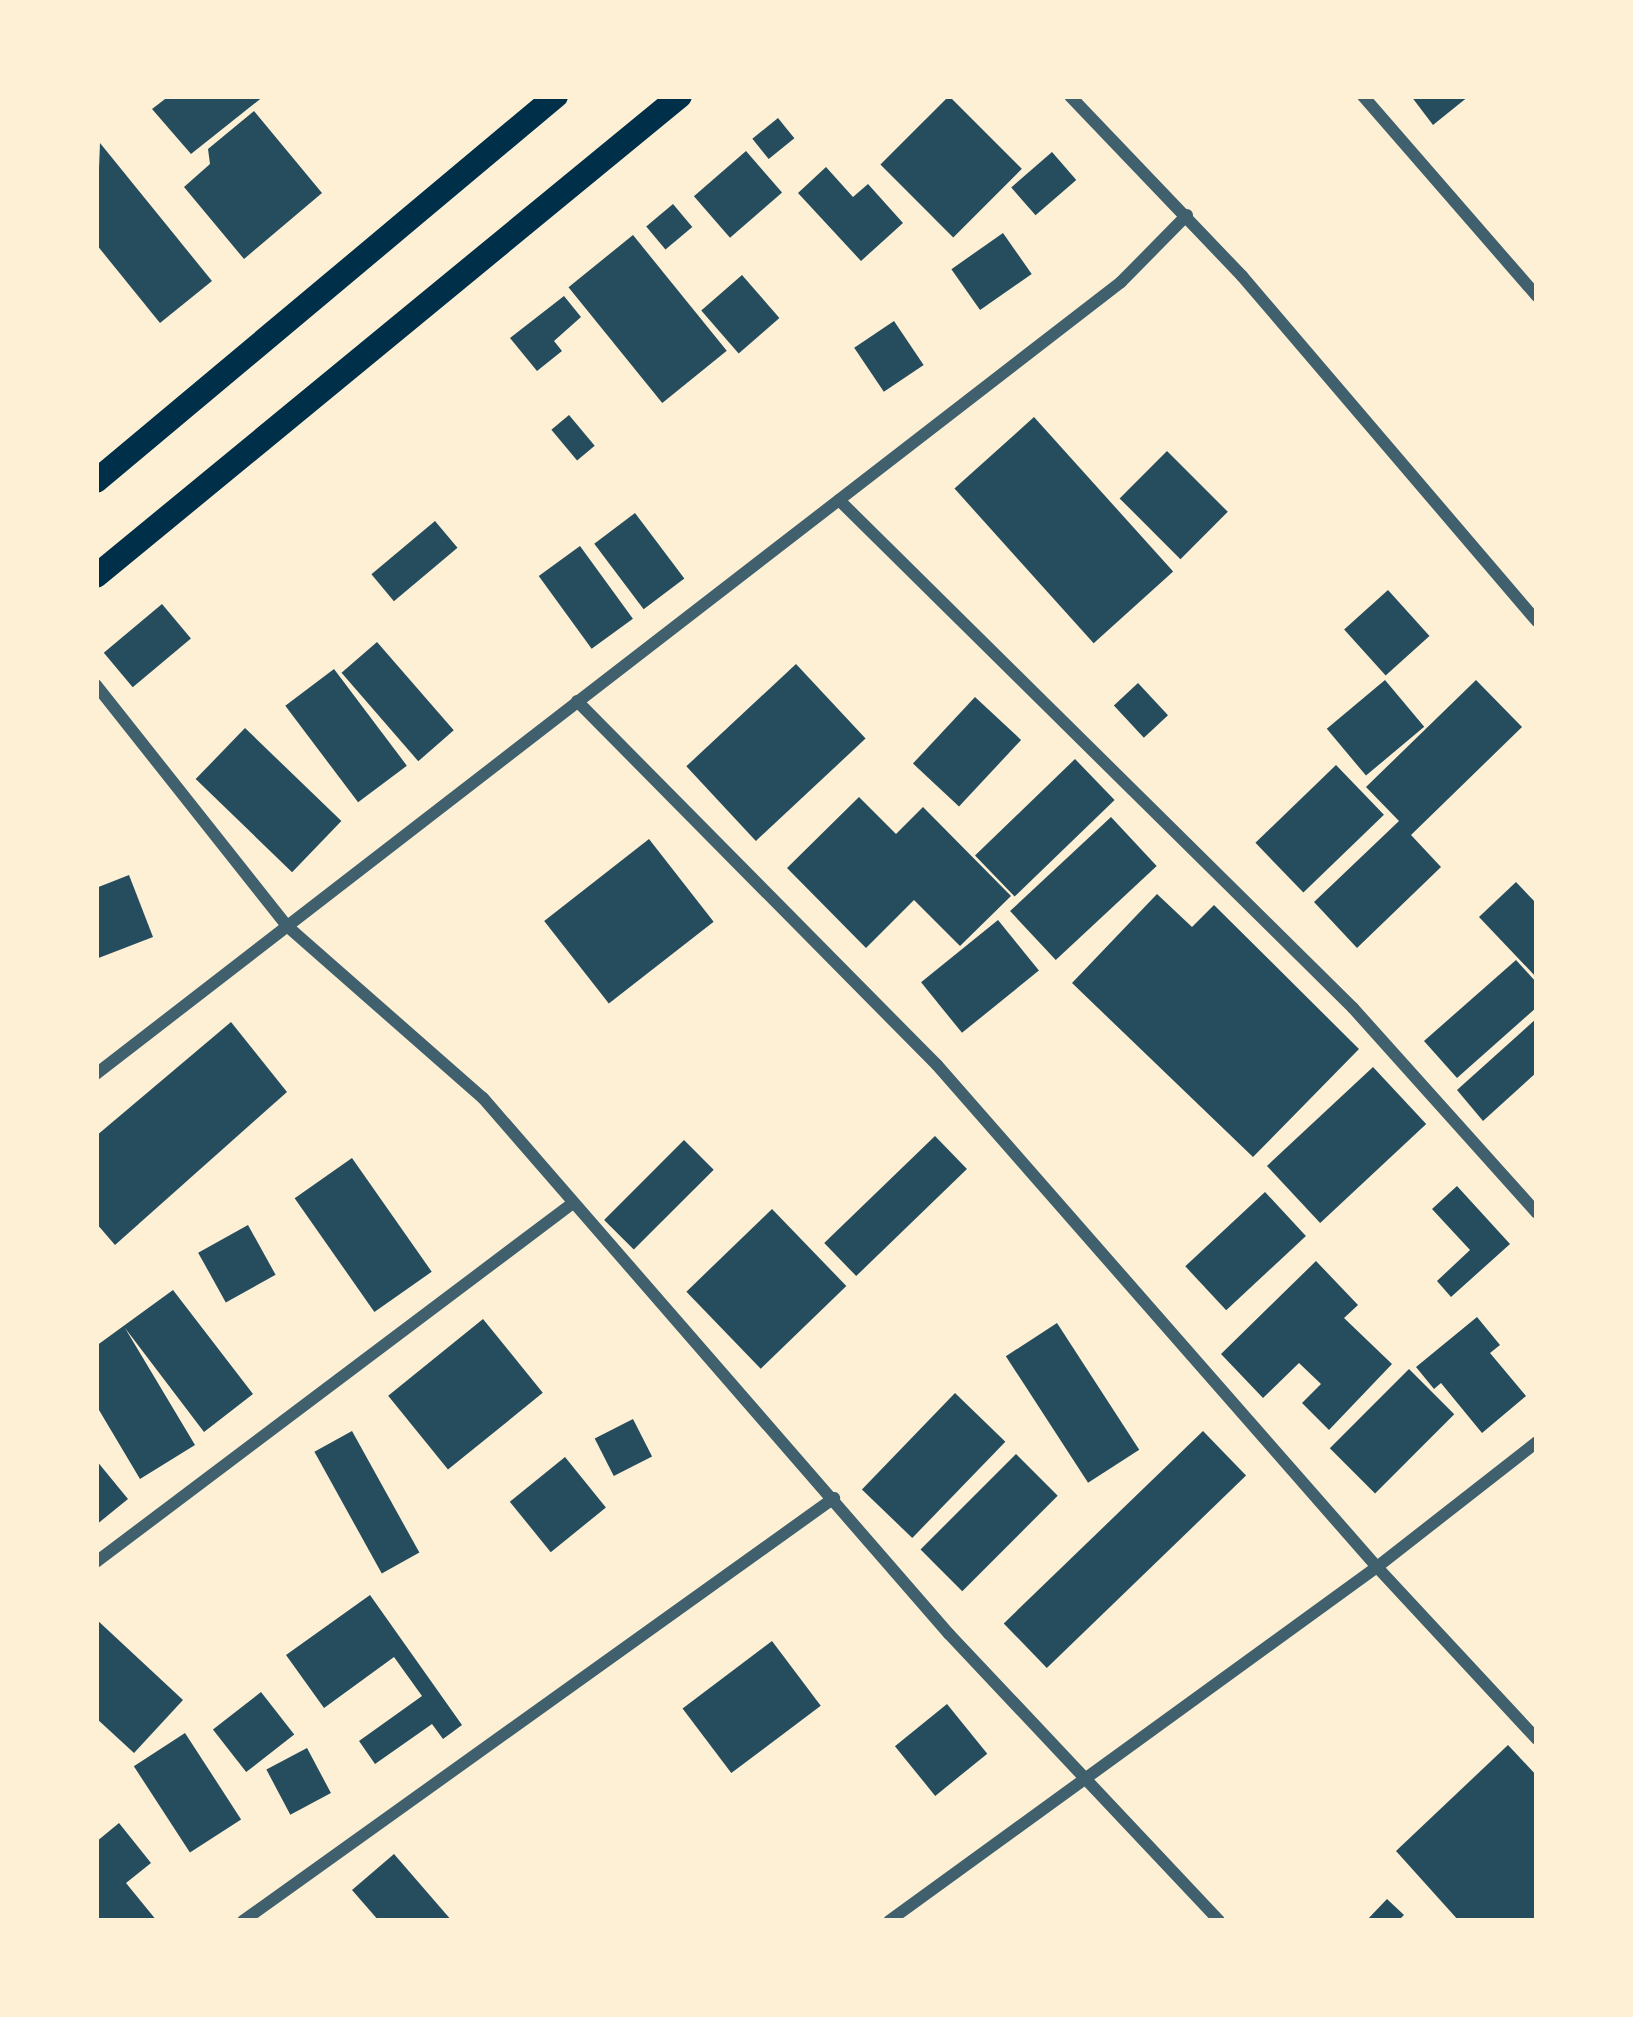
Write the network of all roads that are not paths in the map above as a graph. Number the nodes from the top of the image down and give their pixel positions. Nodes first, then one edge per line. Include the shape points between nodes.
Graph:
1 (556, 96) edge
2 (680, 96) edge
3 (1070, 96) edge
4 (1363, 96) edge
5 (1187, 215) junction
6 (1537, 296) edge
7 (96, 481) edge
8 (838, 500) junction
9 (96, 576) edge
10 (1537, 621) edge
11 (96, 685) edge
12 (578, 701) junction
13 (287, 926) junction
14 (96, 1074) edge
15 (573, 1203) junction
16 (1537, 1214) edge
17 (1537, 1442) edge
18 (834, 1498) junction
19 (96, 1562) edge
20 (1377, 1567) junction
21 (1537, 1739) edge
22 (1087, 1776) junction
23 (243, 1921) edge
24 (889, 1921) edge
25 (1219, 1921) edge

1 - 7 main road
2 - 9 main road
3 - 5 street
4 - 6 street
5 - 8 street via 1120,282
5 - 10 street
8 - 12 street
8 - 16 street via 1353,1007
11 - 13 street
12 - 13 street
12 - 20 street via 937,1065
13 - 14 street
13 - 15 street via 483,1098
15 - 18 street
15 - 19 street
17 - 20 street
18 - 22 street via 949,1634
18 - 23 street
20 - 21 street
20 - 22 street
22 - 24 street
22 - 25 street

